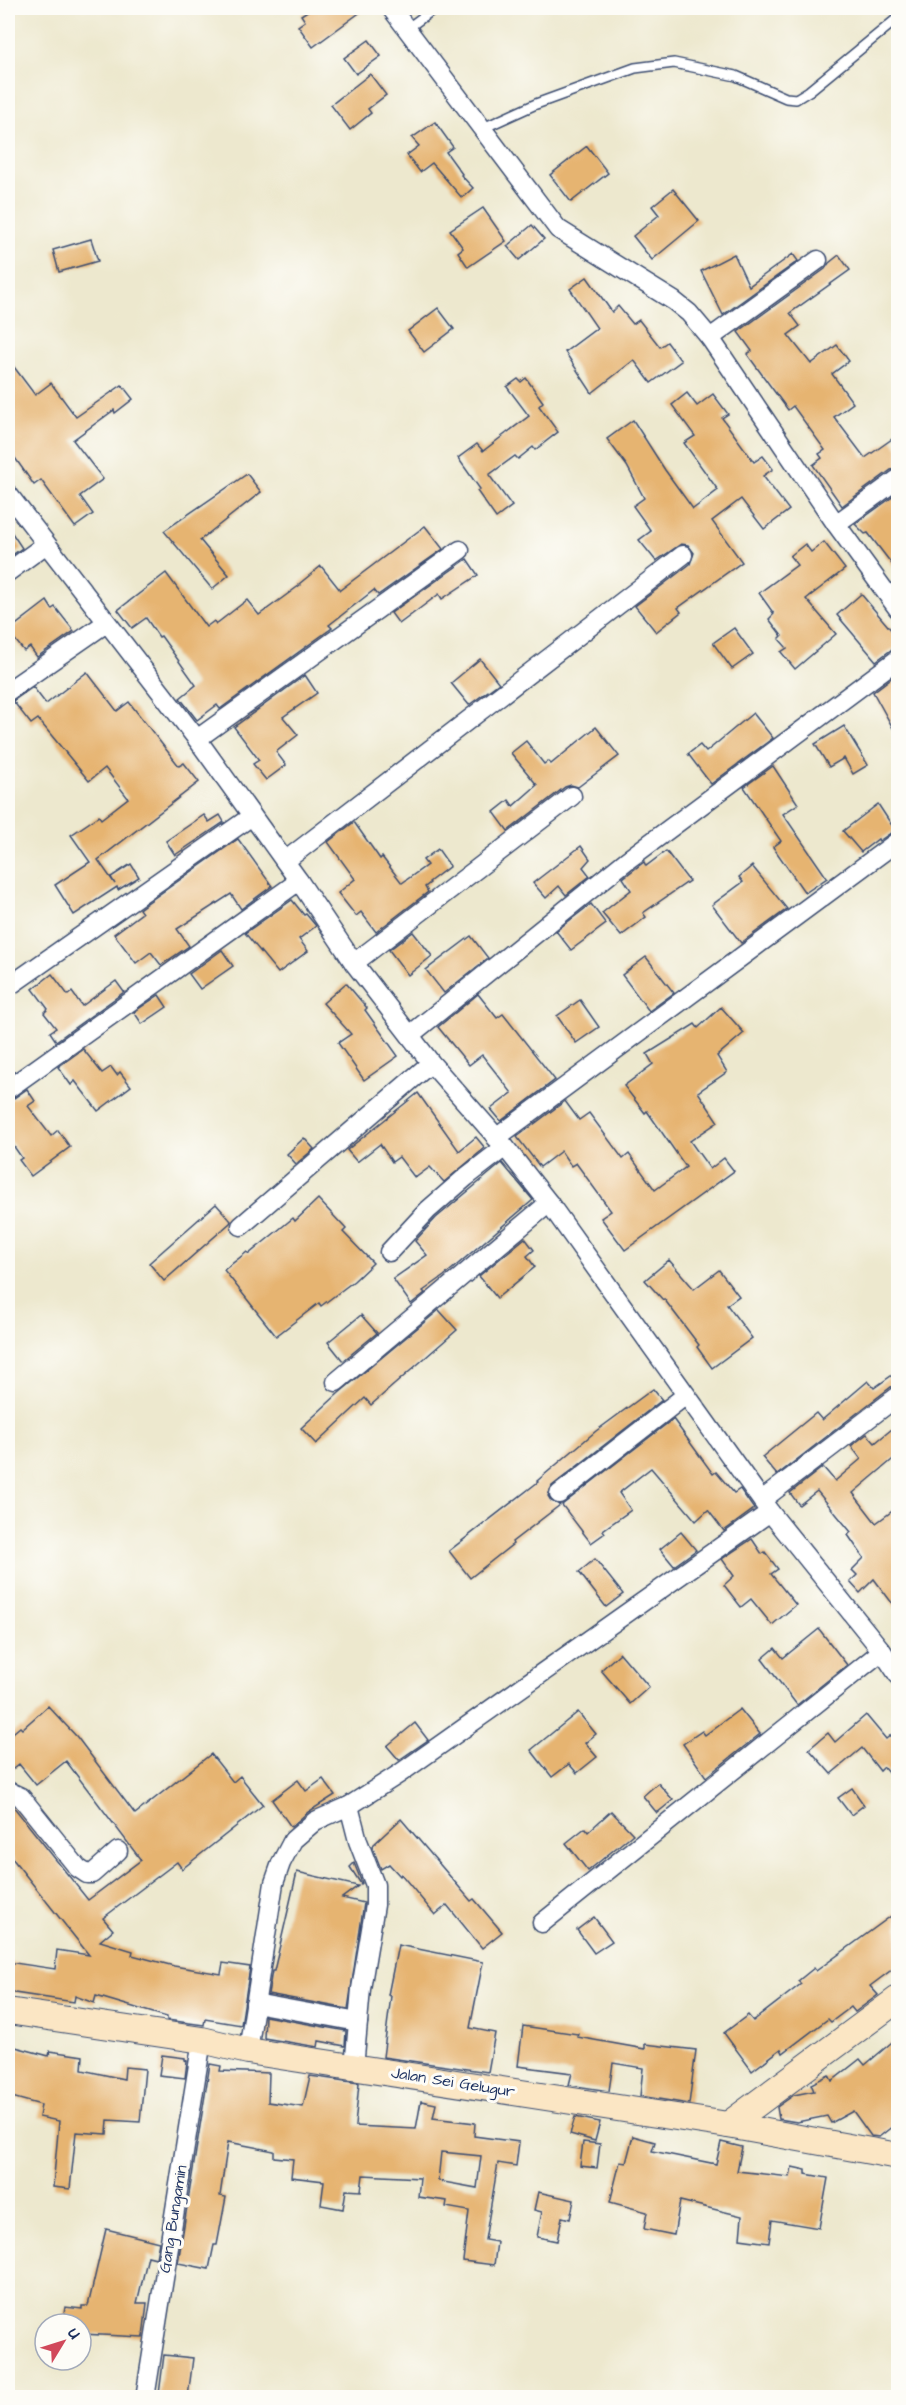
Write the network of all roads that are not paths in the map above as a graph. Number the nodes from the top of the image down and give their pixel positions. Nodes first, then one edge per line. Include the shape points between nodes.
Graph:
1 (391, 8) edge
2 (435, 8) edge
3 (898, 18) edge
4 (408, 28) junction
5 (481, 129) junction
6 (818, 260) dead end
7 (710, 338) junction
8 (898, 479) edge
9 (8, 494) edge
10 (836, 524) junction
11 (45, 545) junction
12 (460, 550) dead end
13 (683, 555) dead end
14 (8, 572) edge
15 (898, 609) edge
16 (106, 623) junction
17 (898, 659) edge
18 (8, 691) edge
19 (197, 739) junction
20 (572, 796) dead end
21 (252, 816) junction
22 (898, 841) edge
23 (285, 861) junction
24 (300, 881) junction
25 (354, 963) junction
26 (8, 987) edge
27 (410, 1035) junction
28 (431, 1063) junction
29 (8, 1089) edge
30 (501, 1143) junction
31 (549, 1203) junction
32 (241, 1226) dead end
33 (389, 1252) dead end
34 (336, 1382) dead end
35 (686, 1395) junction
36 (898, 1396) edge
37 (559, 1494) dead end
38 (766, 1506) junction
39 (882, 1651) junction
40 (897, 1670) edge
41 (8, 1791) edge
42 (349, 1806) junction
43 (118, 1851) dead end
44 (542, 1923) dead end
45 (898, 1999) edge
46 (255, 2003) junction
47 (8, 2011) edge
48 (358, 2022) junction
49 (202, 2040) junction
50 (248, 2051) junction
51 (354, 2067) junction
52 (728, 2125) junction
53 (898, 2156) edge
54 (145, 2397) edge

1 - 4 street
2 - 4 lane
3 - 5 lane via 796,99 736,76 674,63 635,68
4 - 5 street
5 - 7 street via 558,229 674,301
6 - 7 street
7 - 10 street
8 - 10 street
9 - 11 street
10 - 15 street
11 - 14 street
11 - 16 street
12 - 19 street
13 - 23 street
16 - 18 street
16 - 19 street
17 - 27 street via 626,861
19 - 21 street
20 - 25 street
21 - 23 street
21 - 26 street
22 - 30 street
23 - 24 street
24 - 25 street
24 - 29 street
25 - 27 street
27 - 28 street
28 - 30 street
28 - 32 street
30 - 31 street
30 - 33 street
31 - 34 street
31 - 35 street
35 - 37 street
35 - 38 street
36 - 38 street
38 - 39 street
38 - 42 street via 399,1774
39 - 40 street
39 - 44 street
41 - 43 street via 21,1797 87,1875
42 - 46 street via 315,1821 293,1840 281,1863 274,1883
42 - 48 street via 375,1885
45 - 52 main road
46 - 48 street
46 - 50 street
47 - 49 main road, Jalan Sei Gelugur
48 - 51 street
49 - 50 main road, Jalan Sei Gelugur
49 - 54 street, Gang Bungamin
50 - 51 main road, Jalan Sei Gelugur
51 - 52 main road, Jalan Sei Gelugur
52 - 53 main road, Jalan Sei Gelugur

